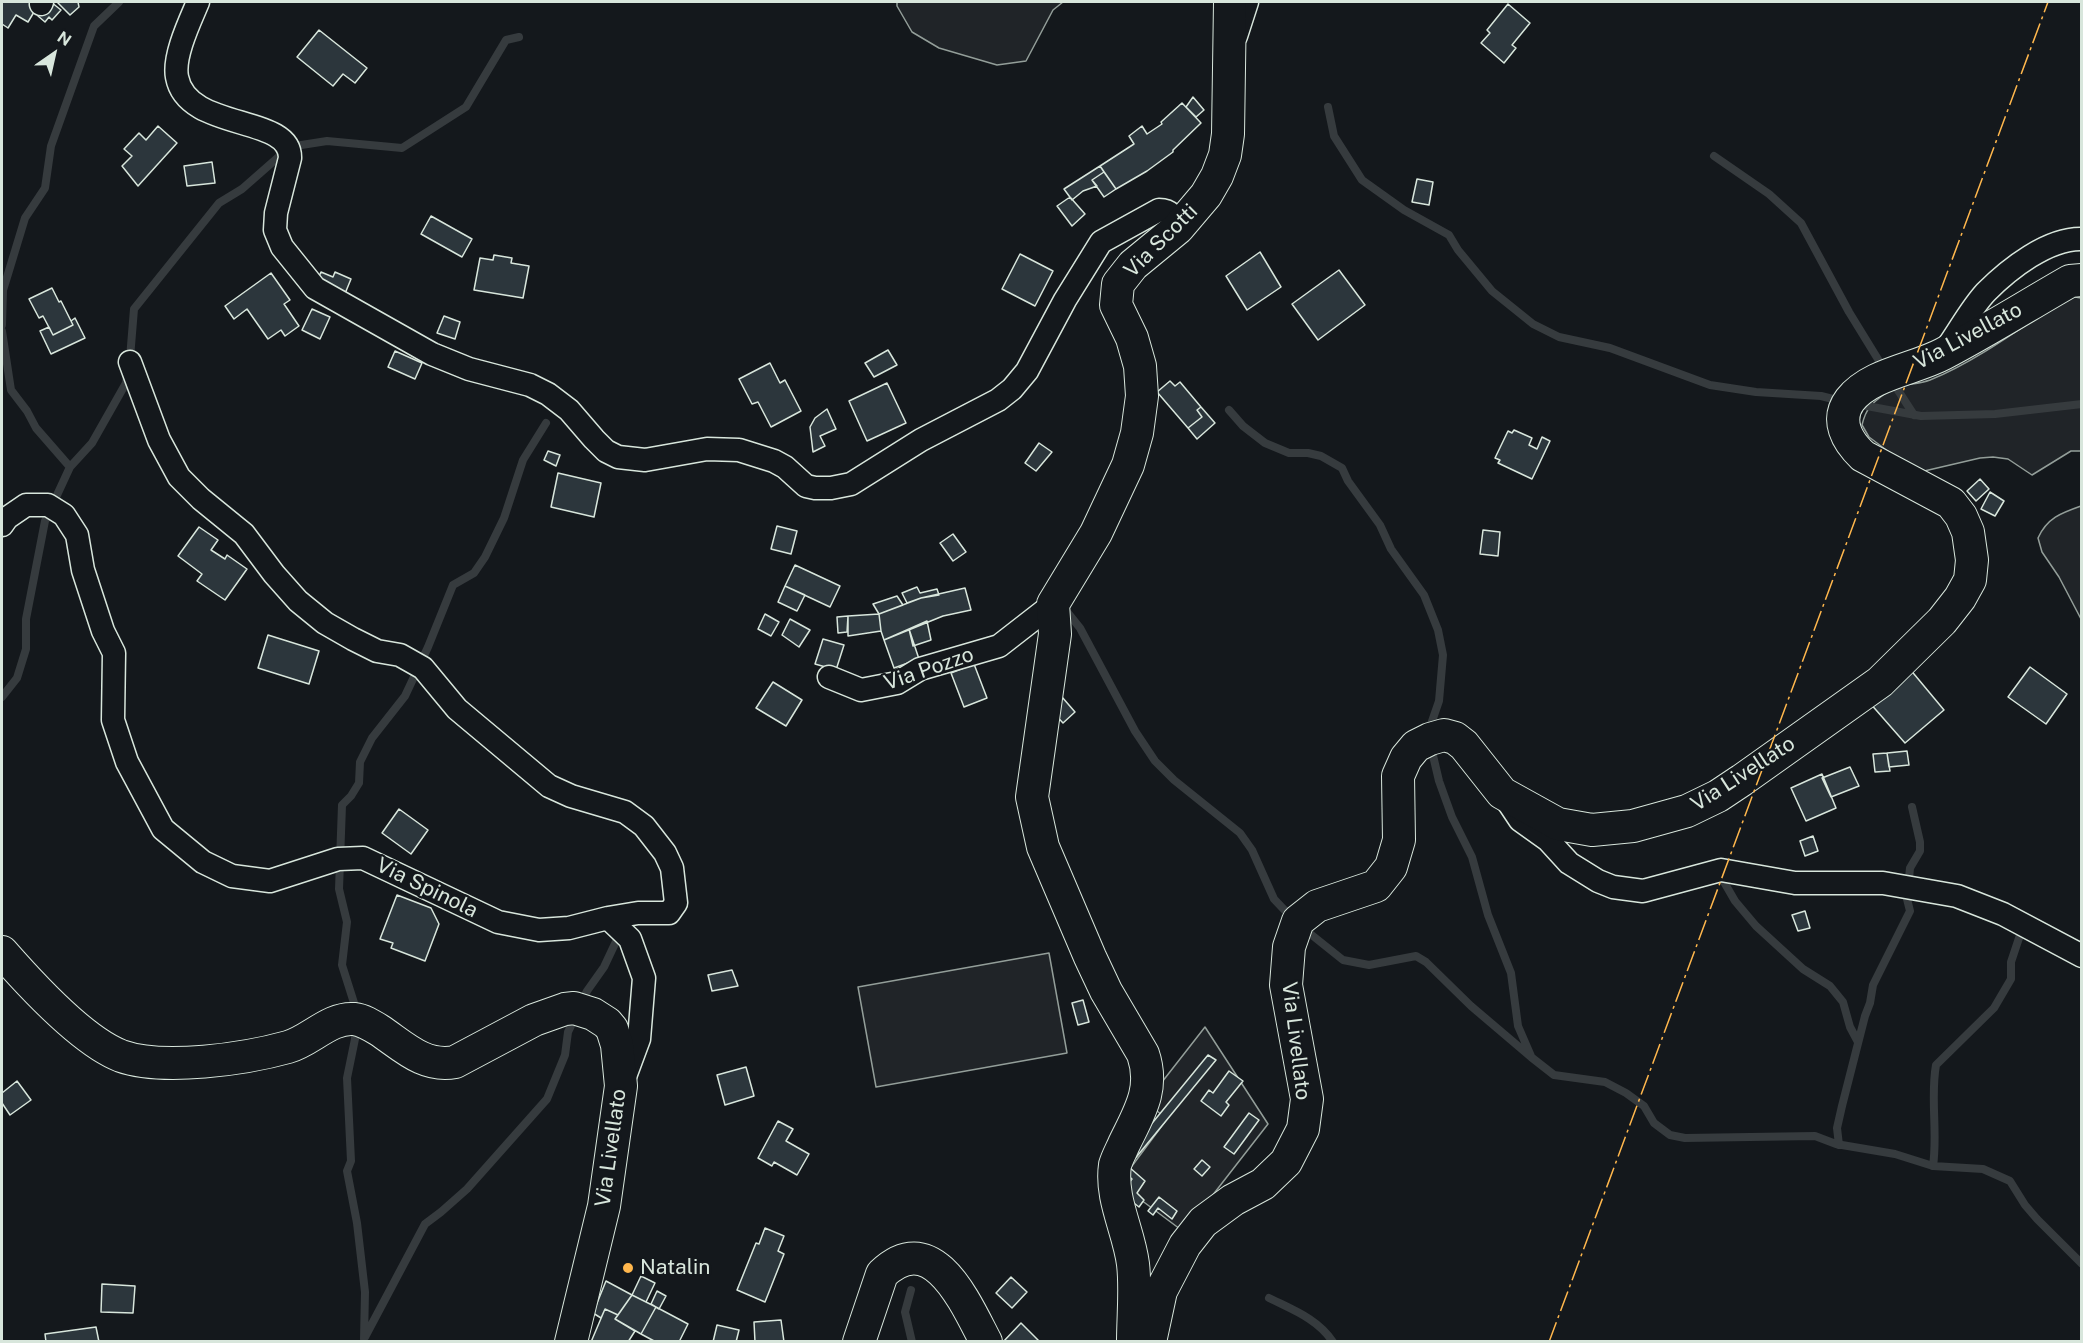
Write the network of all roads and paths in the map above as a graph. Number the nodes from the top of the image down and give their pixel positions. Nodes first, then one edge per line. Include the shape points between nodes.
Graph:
1 (198, 2) edge
2 (1230, 2) edge
3 (1247, 2) edge
4 (1228, 60) junction
5 (1178, 228) junction
6 (2082, 239) edge
7 (2082, 280) edge
8 (1941, 355) junction
9 (130, 362) dead end
10 (2, 525) edge
11 (1053, 604) junction
12 (829, 677) dead end
13 (1502, 793) junction
14 (608, 918) junction
15 (2, 952) edge
16 (2082, 956) edge
17 (621, 1086) junction
18 (571, 1341) edge
19 (859, 1341) edge
20 (986, 1341) edge
21 (1133, 1341) edge
22 (1150, 1341) edge

1 - 5 street via 185,31 177,79 194,106 270,132 290,150 275,230 282,247 309,282 432,354 548,394 569,410 606,451 618,457 645,460 707,449 739,450 774,460 806,486 831,488 851,484 1012,389 1027,371 1101,242 1159,210 1169,212 1177,220
2 - 4 street, Via Scotti
3 - 4 street
4 - 5 street, Via Scotti via 1225,155 1206,195
5 - 11 street, Via Scotti via 1133,265 1118,284 1116,306 1140,366 1142,396 1137,433 1128,465 1096,533
6 - 8 street via 2051,244 2013,269 1986,293
7 - 8 street, Via Livellato via 2070,281
8 - 13 street, Via Livellato via 1864,385 1843,413 1845,432 1863,456 1951,503 1968,532 1970,580 1935,628 1880,682 1743,780 1688,811 1633,826 1592,830 1558,824
9 - 14 street, Via Spinola via 159,440 179,477 244,534 298,601 353,639 376,651 400,655 423,668 457,709 549,786 626,812 644,826 666,853 676,903 669,913
10 - 14 street, Via Spinola via 26,505 48,505 64,515 77,535 83,570 114,653 113,720 127,762 163,829 203,862 232,876 270,881 338,859 363,858 498,922 539,930 569,928
11 - 12 street, Via Pozzo via 999,646 920,669 897,683 861,690
11 - 21 street via 1055,634 1032,797 1043,847 1106,991 1143,1054 1148,1079 1142,1106 1116,1163 1114,1179 1133,1264
13 - 16 street via 1520,820 1548,840 1569,863 1613,887 1643,891 1721,870 1795,883 1882,883 1957,896 2002,914
13 - 22 street, Via Livellato via 1455,738 1444,735 1416,746 1398,776 1399,840 1391,867 1376,886 1317,906 1299,921 1289,947 1286,985 1306,1099 1303,1129 1286,1162 1263,1184 1203,1222 1185,1245 1161,1291
14 - 17 street via 630,939 644,978 639,1039
15 - 17 street, Via Livellato via 81,1031 123,1056 180,1062 264,1053 291,1046 340,1021 356,1019 370,1024 418,1057 441,1064 455,1062 553,1012 574,1008 601,1018 612,1029
17 - 18 street, Via Livellato via 604,1206
19 - 20 street via 882,1274 910,1257 922,1258 949,1278

